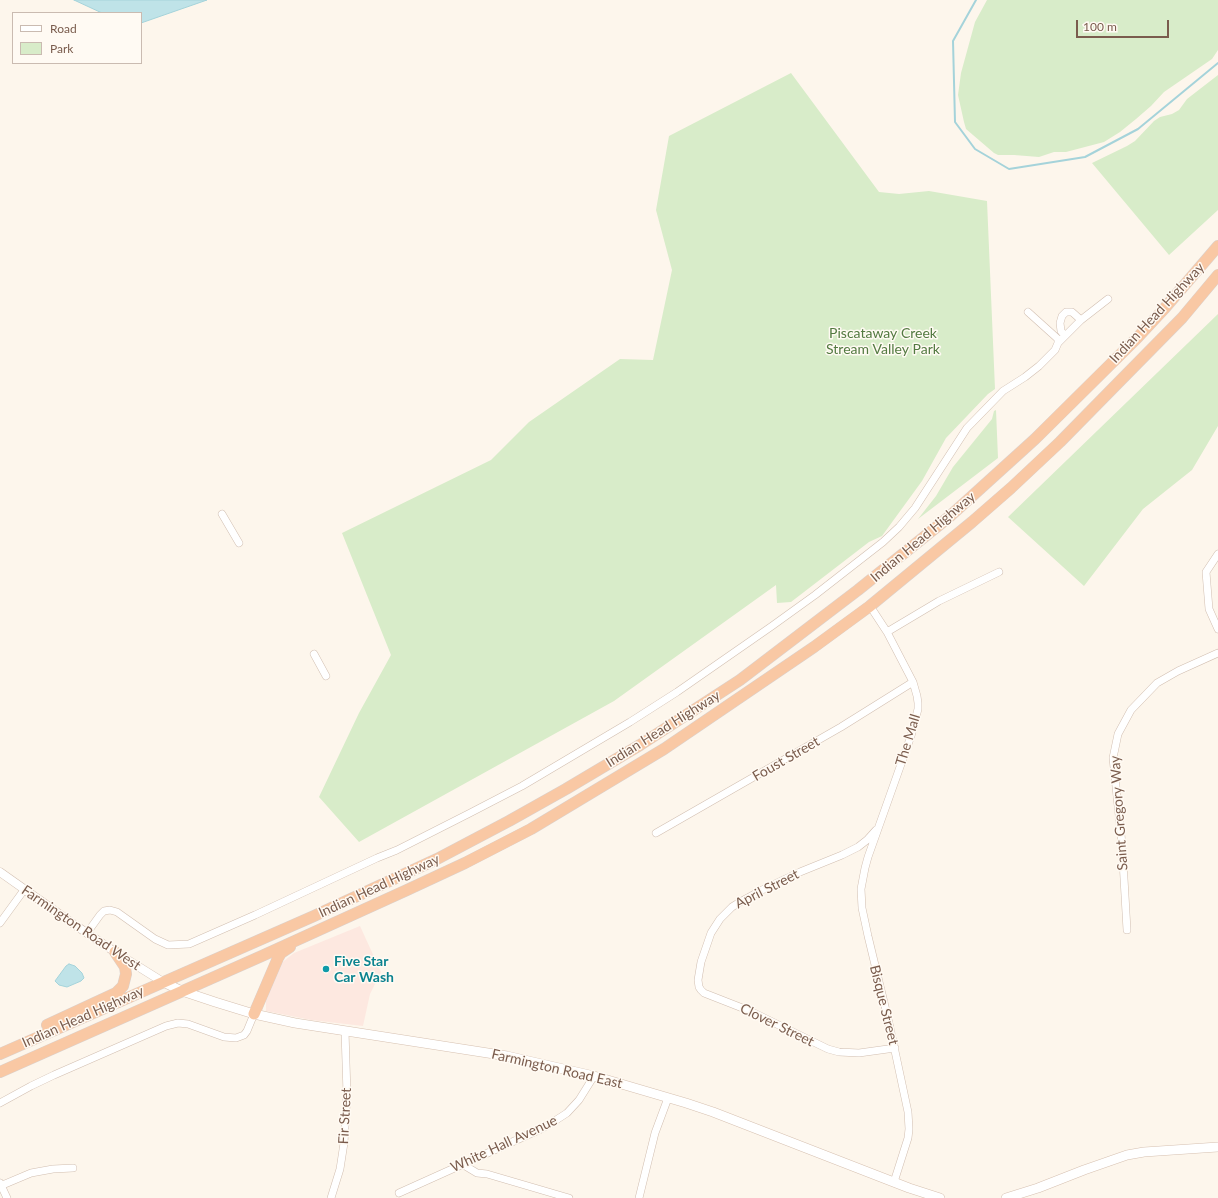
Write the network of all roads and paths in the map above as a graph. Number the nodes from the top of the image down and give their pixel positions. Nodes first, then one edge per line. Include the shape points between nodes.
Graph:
1 (1218, 246) edge
2 (1218, 274) edge
3 (1108, 299) dead end
4 (1028, 312) dead end
5 (1081, 320) junction
6 (1065, 336) junction
7 (1058, 343) junction
8 (222, 514) dead end
9 (239, 543) dead end
10 (1218, 554) edge
11 (1000, 572) dead end
12 (870, 606) junction
13 (1218, 629) edge
14 (887, 632) junction
15 (1218, 653) edge
16 (314, 654) dead end
17 (326, 676) dead end
18 (914, 682) junction
19 (878, 828) junction
20 (656, 833) dead end
21 (0, 872) edge
22 (24, 890) junction
23 (0, 923) edge
24 (323, 928) junction
25 (1127, 930) dead end
26 (87, 933) junction
27 (115, 952) junction
28 (163, 982) junction
29 (699, 986) joint
30 (182, 992) junction
31 (254, 1014) junction
32 (345, 1031) junction
33 (895, 1048) junction
34 (0, 1053) edge
35 (0, 1072) edge
36 (594, 1076) junction
37 (668, 1098) junction
38 (0, 1103) edge
39 (1218, 1147) edge
40 (462, 1164) junction
41 (73, 1168) dead end
42 (894, 1182) junction
43 (0, 1185) edge
44 (399, 1193) dead end
45 (7, 1198) edge
46 (331, 1198) edge
47 (569, 1198) edge
48 (639, 1198) edge
49 (940, 1198) edge
50 (1006, 1198) edge

1 - 28 highway, Indian Head Highway via 1138,337 1035,439 949,517 740,680 566,789 437,859
2 - 12 highway, Indian Head Highway via 1182,318 1055,447 972,522
3 - 5 street
4 - 7 street via 1058,339
5 - 6 street
5 - 6 street via 1072,312 1066,312 1060,323
6 - 7 street
7 - 26 street via 1055,350 1039,366 1003,391 967,428 915,508 883,542 728,657 601,740 522,786 397,850 189,944 168,945 110,910 100,915
8 - 9 street
10 - 13 street via 1206,572 1209,609
11 - 14 street via 939,601
12 - 14 street, The Mall
12 - 24 highway, Indian Head Highway via 664,749 531,829
14 - 18 street, The Mall
15 - 25 street, Saint Gregory Way via 1157,683 1131,710 1118,734 1113,758
16 - 17 street
18 - 19 street, The Mall via 918,703 915,720
18 - 20 street, Foust Street
19 - 29 street, April Street via 858,847 762,890 725,913 712,933 703,955
19 - 33 street, Bisque Street via 865,868 861,889 862,908
21 - 22 street, Farmington Road West
22 - 23 street
22 - 26 street, Farmington Road West
24 - 30 highway, Indian Head Highway
24 - 31 highway via 281,953
26 - 27 street, Farmington Road West
27 - 28 street, Farmington Road West
27 - 34 highway via 125,967 126,974 123,986 116,993 33,1032
28 - 30 main road, Farmington Road East
28 - 34 highway, Indian Head Highway
29 - 33 street, Clover Street via 709,995 750,1010 823,1047 839,1052 858,1053
30 - 31 main road, Farmington Road East
30 - 35 highway, Indian Head Highway
31 - 32 main road, Farmington Road East
31 - 38 street via 247,1031 236,1038 224,1037 188,1024 166,1026 48,1078
32 - 36 main road, Farmington Road East via 507,1056
32 - 46 street, Fir Street via 347,1094 344,1143
33 - 42 street, Bisque Street via 907,1104 909,1129
36 - 37 main road, Farmington Road East
36 - 40 street, White Hall Avenue via 579,1100 567,1113 541,1129
37 - 42 main road, Farmington Road East via 720,1115
37 - 48 street
39 - 50 main road via 1127,1155
40 - 44 street, White Hall Avenue
40 - 47 street via 477,1173
41 - 43 street via 31,1173
42 - 49 main road, Farmington Road East
43 - 45 street

